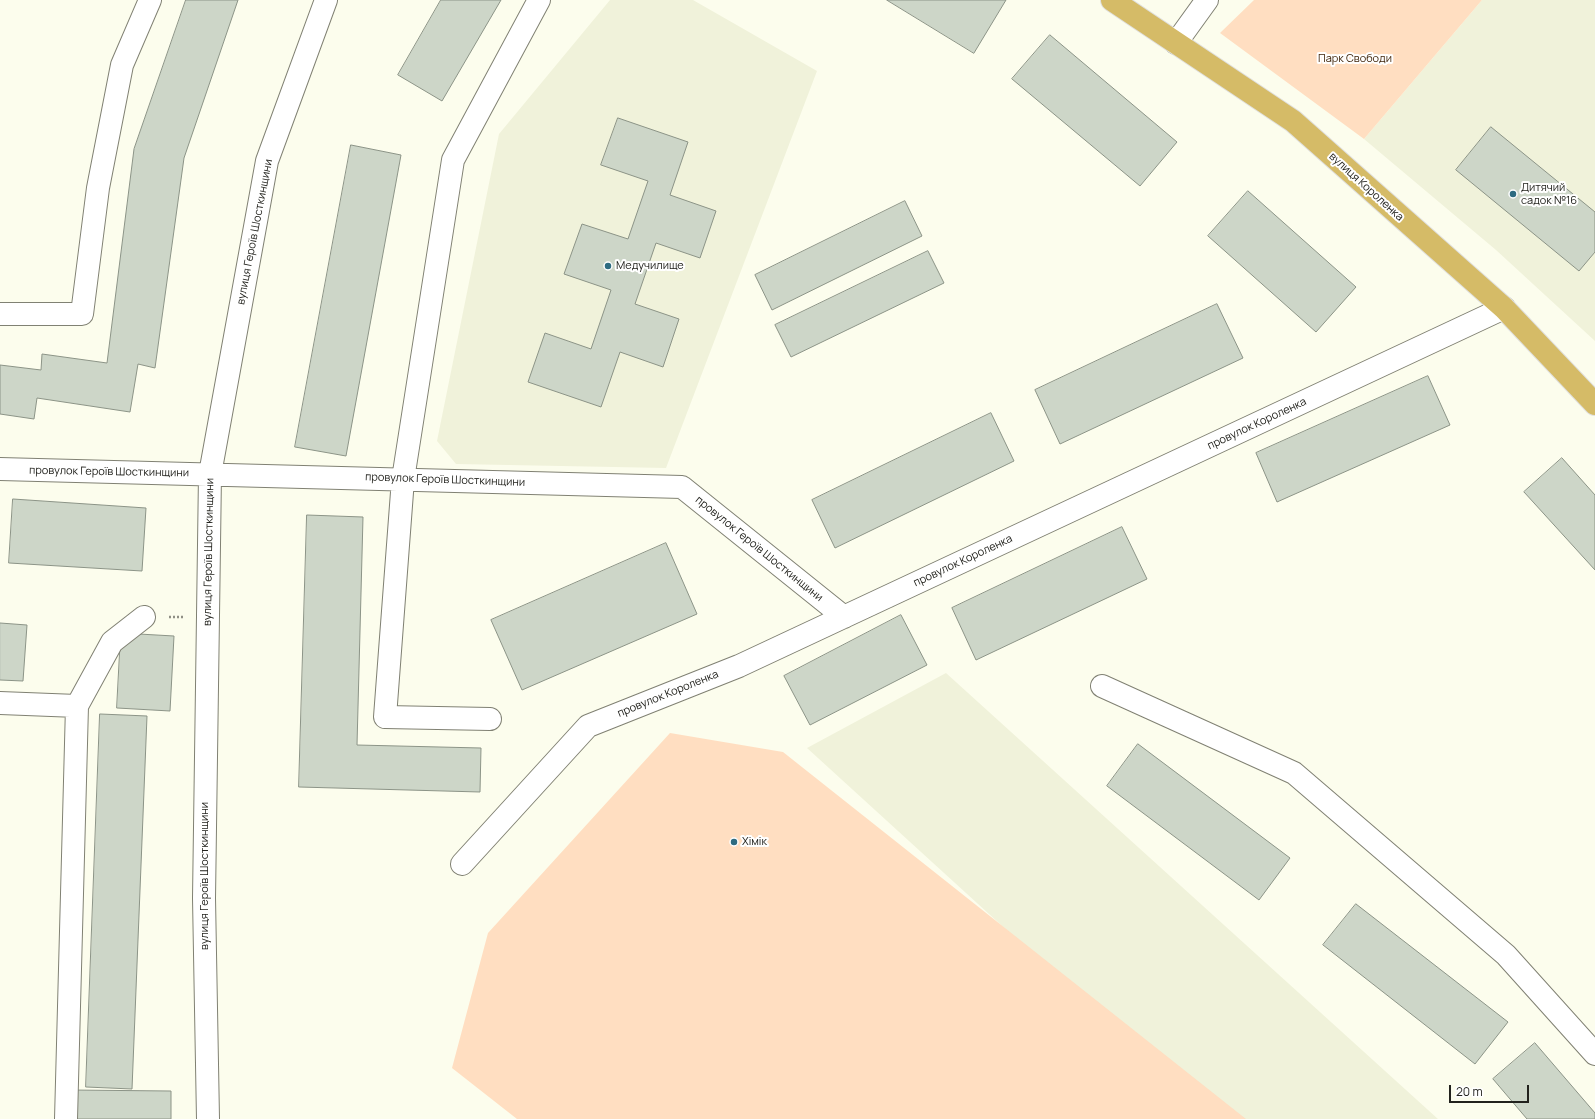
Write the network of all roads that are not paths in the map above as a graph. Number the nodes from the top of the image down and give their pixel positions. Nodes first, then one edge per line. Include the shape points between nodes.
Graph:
1 (150, 0) edge
2 (326, 0) edge
3 (539, 0) edge
4 (1112, 0) edge
5 (1207, 0) edge
6 (1176, 43) junction
7 (1504, 308) junction
8 (0, 314) edge
9 (1595, 404) edge
10 (0, 469) edge
11 (210, 474) junction
12 (403, 479) junction
13 (144, 617) road end
14 (844, 617) junction
15 (1102, 686) dead end
16 (0, 703) edge
17 (77, 706) junction
18 (490, 719) dead end
19 (462, 864) dead end
20 (1595, 1054) edge
21 (66, 1119) edge
22 (208, 1119) edge

1 - 8 street via 122,65 98,188 82,314
2 - 11 street, вулиця Героїв Шосткинщини via 267,161
3 - 12 street via 452,160
4 - 6 main road, вулиця Короленка
5 - 6 street
6 - 7 main road, вулиця Короленка via 1293,122
7 - 9 main road, вулиця Короленка
7 - 14 street, провулок Короленка
10 - 11 street, провулок Героїв Шосткинщини
11 - 12 street, провулок Героїв Шосткинщини
11 - 22 street, вулиця Героїв Шосткинщини via 204,898
12 - 14 street, провулок Героїв Шосткинщини via 682,487
12 - 18 street via 385,717
13 - 17 street via 112,642
14 - 19 street, провулок Короленка via 738,666 588,726
15 - 20 street via 1294,773 1506,955
16 - 17 street
17 - 21 street

